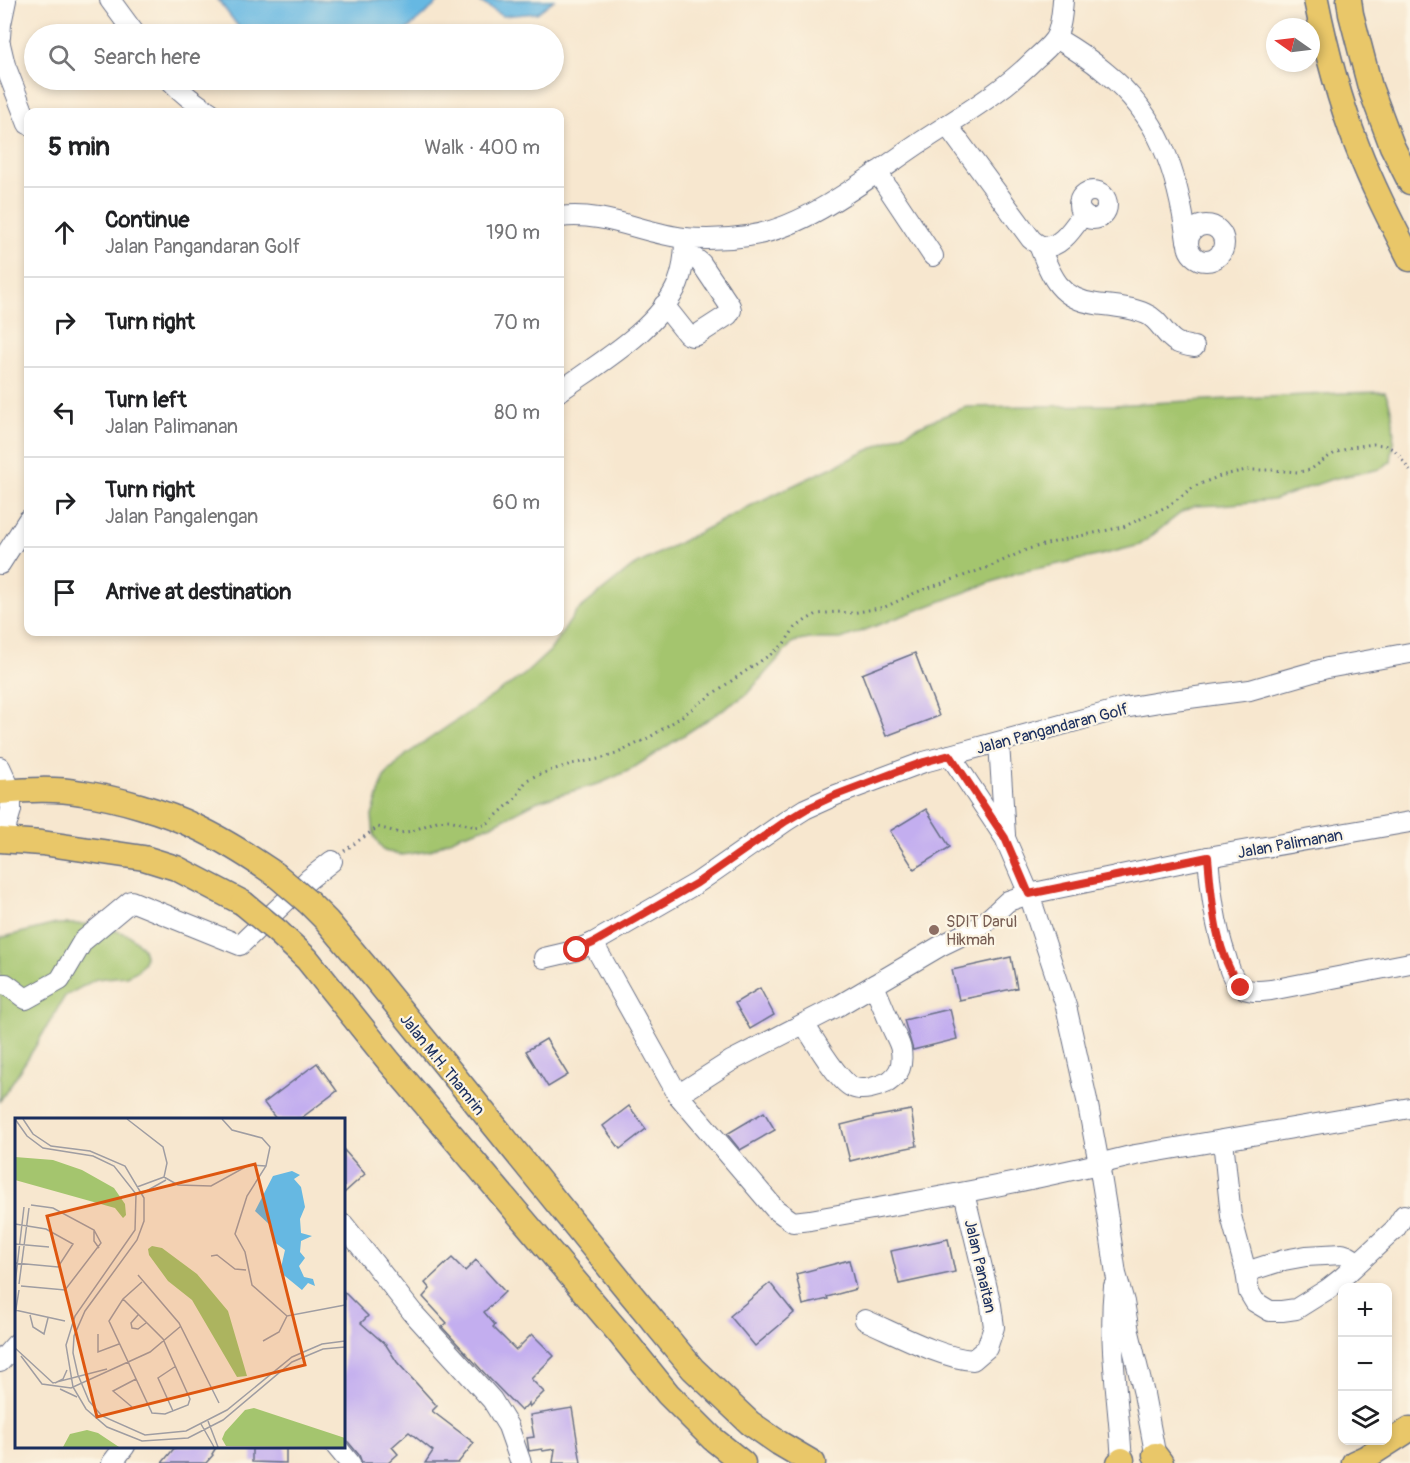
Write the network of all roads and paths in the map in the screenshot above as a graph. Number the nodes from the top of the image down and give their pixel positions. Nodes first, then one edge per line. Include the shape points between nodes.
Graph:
1 (6, 0) edge
2 (110, 0) edge
3 (1063, 0) edge
4 (1316, 0) edge
5 (1349, 0) edge
6 (128, 24) edge
7 (0, 37) edge
8 (1056, 38) junction
9 (0, 44) edge
10 (181, 90) edge
11 (204, 108) edge
12 (24, 114) edge
13 (947, 126) junction
14 (877, 171) junction
15 (1410, 182) edge
16 (1083, 214) dead end
17 (564, 217) edge
18 (1187, 241) dead end
19 (1039, 245) junction
20 (685, 246) junction
21 (933, 256) dead end
22 (1410, 259) edge
23 (664, 305) junction
24 (1194, 347) dead end
25 (564, 388) edge
26 (1410, 471) edge
27 (24, 526) edge
28 (0, 564) edge
29 (1410, 653) edge
30 (999, 743) junction
31 (950, 755) junction
32 (0, 767) edge
33 (5, 792) edge
34 (1410, 822) edge
35 (1005, 838) junction
36 (1, 840) edge
37 (359, 840) dead end
38 (1208, 857) junction
39 (332, 861) dead end
40 (1029, 894) junction
41 (593, 943) junction
42 (544, 958) dead end
43 (1410, 963) edge
44 (0, 984) edge
45 (874, 985) junction
46 (804, 1024) junction
47 (678, 1095) junction
48 (1410, 1108) edge
49 (1223, 1140) junction
50 (1099, 1164) junction
51 (964, 1193) junction
52 (1404, 1215) dead end
53 (345, 1226) edge
54 (1358, 1262) junction
55 (1246, 1272) junction
56 (1116, 1274) junction
57 (865, 1320) dead end
58 (15, 1345) edge
59 (0, 1362) edge
60 (1410, 1429) edge
61 (123, 1448) edge
62 (338, 1448) edge
63 (1158, 1460) edge
64 (1121, 1462) edge
65 (112, 1463) edge
66 (350, 1463) edge
67 (521, 1463) edge
68 (742, 1463) edge
69 (813, 1463) edge
70 (1354, 1463) edge

1 - 7 street
2 - 6 street
3 - 8 street
4 - 22 main road via 1334,76 1358,147
5 - 15 main road via 1370,87
8 - 13 street via 1008,84
8 - 18 street via 1107,73 1152,123 1172,167
9 - 12 street
10 - 11 street
13 - 14 street
13 - 19 street
14 - 20 street via 792,224 749,236
14 - 21 street
16 - 19 street via 1063,239 1054,245
17 - 20 street via 619,221
19 - 24 street via 1054,279 1069,295 1148,314 1175,341
20 - 23 street via 678,282
20 - 23 street via 701,263 731,310 692,336
23 - 25 street via 640,333
26 - 37 path via 1395,450 1373,444 1337,452 1310,470 1246,470 1220,476 1123,527 1028,549 885,607 817,614 794,628 783,645 771,654 650,736 616,754 571,764 527,780 508,807 487,824 476,827 437,821 400,833 378,827
27 - 28 street
29 - 30 street, Jalan Pangandaran Golf via 1327,668 1250,690 1124,708
30 - 31 street, Jalan Pangandaran Golf
30 - 35 street
31 - 35 street
31 - 41 street, Jalan Pangandaran Golf via 806,809 697,883
32 - 33 street
33 - 36 street via 11,810
33 - 69 main road, Jalan M.H. Thamrin, bridge via 82,792 161,813 196,827 275,874 327,921 693,1369 750,1423
34 - 38 street, Jalan Palimanan
35 - 40 street
36 - 68 main road, bridge via 144,858 176,868 243,903 278,932 307,959 668,1394
38 - 40 street, Jalan Palimanan
38 - 43 street via 1218,934 1232,975 1241,988 1271,990
39 - 44 street via 240,945 131,901 82,941 60,980 26,999
40 - 45 street, Jalan Palimanan via 1008,901 981,926
40 - 50 street via 1066,1006
41 - 42 street, Jalan Pangandaran Golf
41 - 47 street
45 - 46 street, Jalan Palimanan
45 - 46 street via 901,1048 896,1077 862,1089 846,1084
46 - 47 street, Jalan Palimanan via 731,1061
47 - 51 street via 776,1209 793,1222
48 - 49 street
49 - 50 street
49 - 55 street via 1231,1216
50 - 51 street
50 - 56 street
51 - 57 street, Jalan Panaitan via 991,1305 994,1327 987,1348 973,1360 960,1359
52 - 54 street via 1395,1229
53 - 67 street via 413,1314 492,1400 508,1426
54 - 55 street via 1342,1254 1306,1256
54 - 55 street via 1328,1289 1296,1309 1282,1311 1269,1311 1256,1302 1249,1292
56 - 63 street
56 - 64 street via 1113,1363
58 - 59 street
60 - 70 main road
61 - 65 street
62 - 66 street

